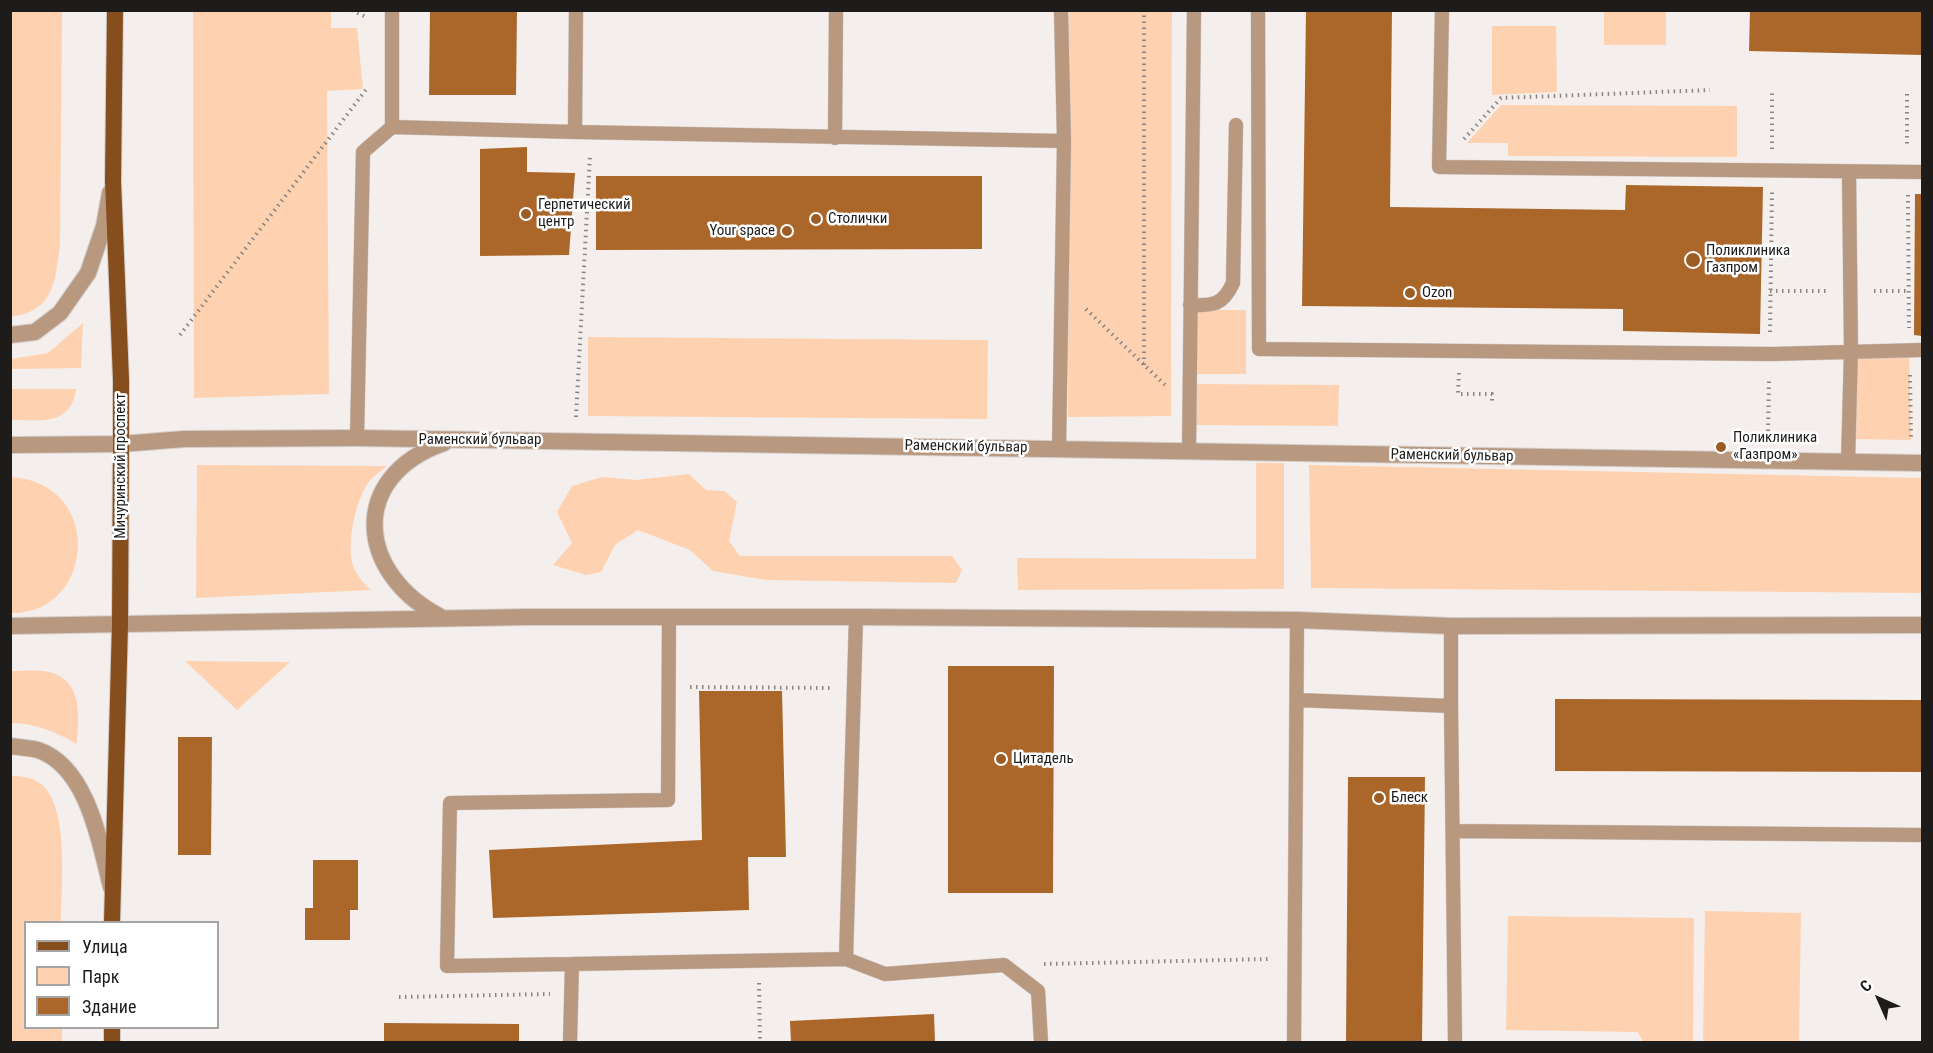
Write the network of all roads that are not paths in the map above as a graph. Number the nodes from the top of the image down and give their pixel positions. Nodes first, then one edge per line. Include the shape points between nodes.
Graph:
1 (115, 10) edge
2 (392, 10) edge
3 (576, 10) edge
4 (836, 10) edge
5 (1061, 10) edge
6 (1194, 10) edge
7 (1258, 10) edge
8 (1442, 10) edge
9 (1236, 125) dead end
10 (392, 127) junction
11 (575, 132) junction
12 (835, 138) junction
13 (1064, 141) junction
14 (1849, 172) junction
15 (1923, 172) edge
16 (112, 181) junction
17 (1190, 305) junction
18 (10, 335) edge
19 (1916, 350) edge
20 (1851, 351) junction
21 (357, 438) junction
22 (450, 441) junction
23 (122, 444) junction
24 (10, 445) edge
25 (1059, 449) junction
26 (1189, 451) junction
27 (1848, 462) junction
28 (1923, 463) edge
29 (856, 616) junction
30 (669, 617) junction
31 (443, 619) junction
32 (1298, 620) junction
33 (120, 624) junction
34 (1923, 625) edge
35 (10, 626) edge
36 (1451, 626) junction
37 (1297, 700) junction
38 (1451, 706) junction
39 (10, 746) edge
40 (1453, 831) junction
41 (1923, 835) edge
42 (112, 891) junction
43 (112, 921) edge
44 (846, 959) junction
45 (572, 964) junction
46 (570, 1042) edge
47 (1041, 1042) edge
48 (1294, 1042) edge
49 (1455, 1042) edge

1 - 16 main road, Мичуринский проспект
2 - 10 lane
3 - 11 lane
4 - 12 lane
5 - 13 lane
6 - 17 lane
7 - 20 lane via 1258,349
8 - 14 lane via 1439,167
9 - 17 lane via 1233,283 1217,303
10 - 11 lane
10 - 21 lane via 363,152
11 - 12 lane
12 - 13 lane
13 - 25 lane
14 - 15 lane
14 - 20 lane
16 - 18 street via 104,226 88,273 60,313 36,332
16 - 23 main road, Мичуринский проспект
17 - 26 lane
19 - 20 lane
20 - 27 lane
21 - 22 street, Раменский бульвар
21 - 23 street, Раменский бульвар via 184,439
22 - 25 street, Раменский бульвар
22 - 31 street via 426,450 395,472 380,495 375,516 375,540 386,567 403,590
23 - 24 street, Раменский бульвар
23 - 33 main road, Мичуринский проспект
25 - 26 street, Раменский бульвар
26 - 27 street, Раменский бульвар
27 - 28 street, Раменский бульвар
29 - 30 street
29 - 32 street
29 - 44 lane
30 - 31 street
30 - 45 lane via 668,800 450,803 447,966
31 - 33 street
32 - 36 street
32 - 37 lane
33 - 35 street
33 - 42 main road, Мичуринский проспект
34 - 36 street
36 - 38 lane
37 - 38 lane
37 - 48 lane
38 - 40 lane
39 - 42 street via 38,750 58,761 75,782 91,812
40 - 41 lane
40 - 49 lane
42 - 43 main road, Мичуринский проспект
44 - 45 lane
44 - 47 lane via 885,974 1004,965 1038,991
45 - 46 lane

